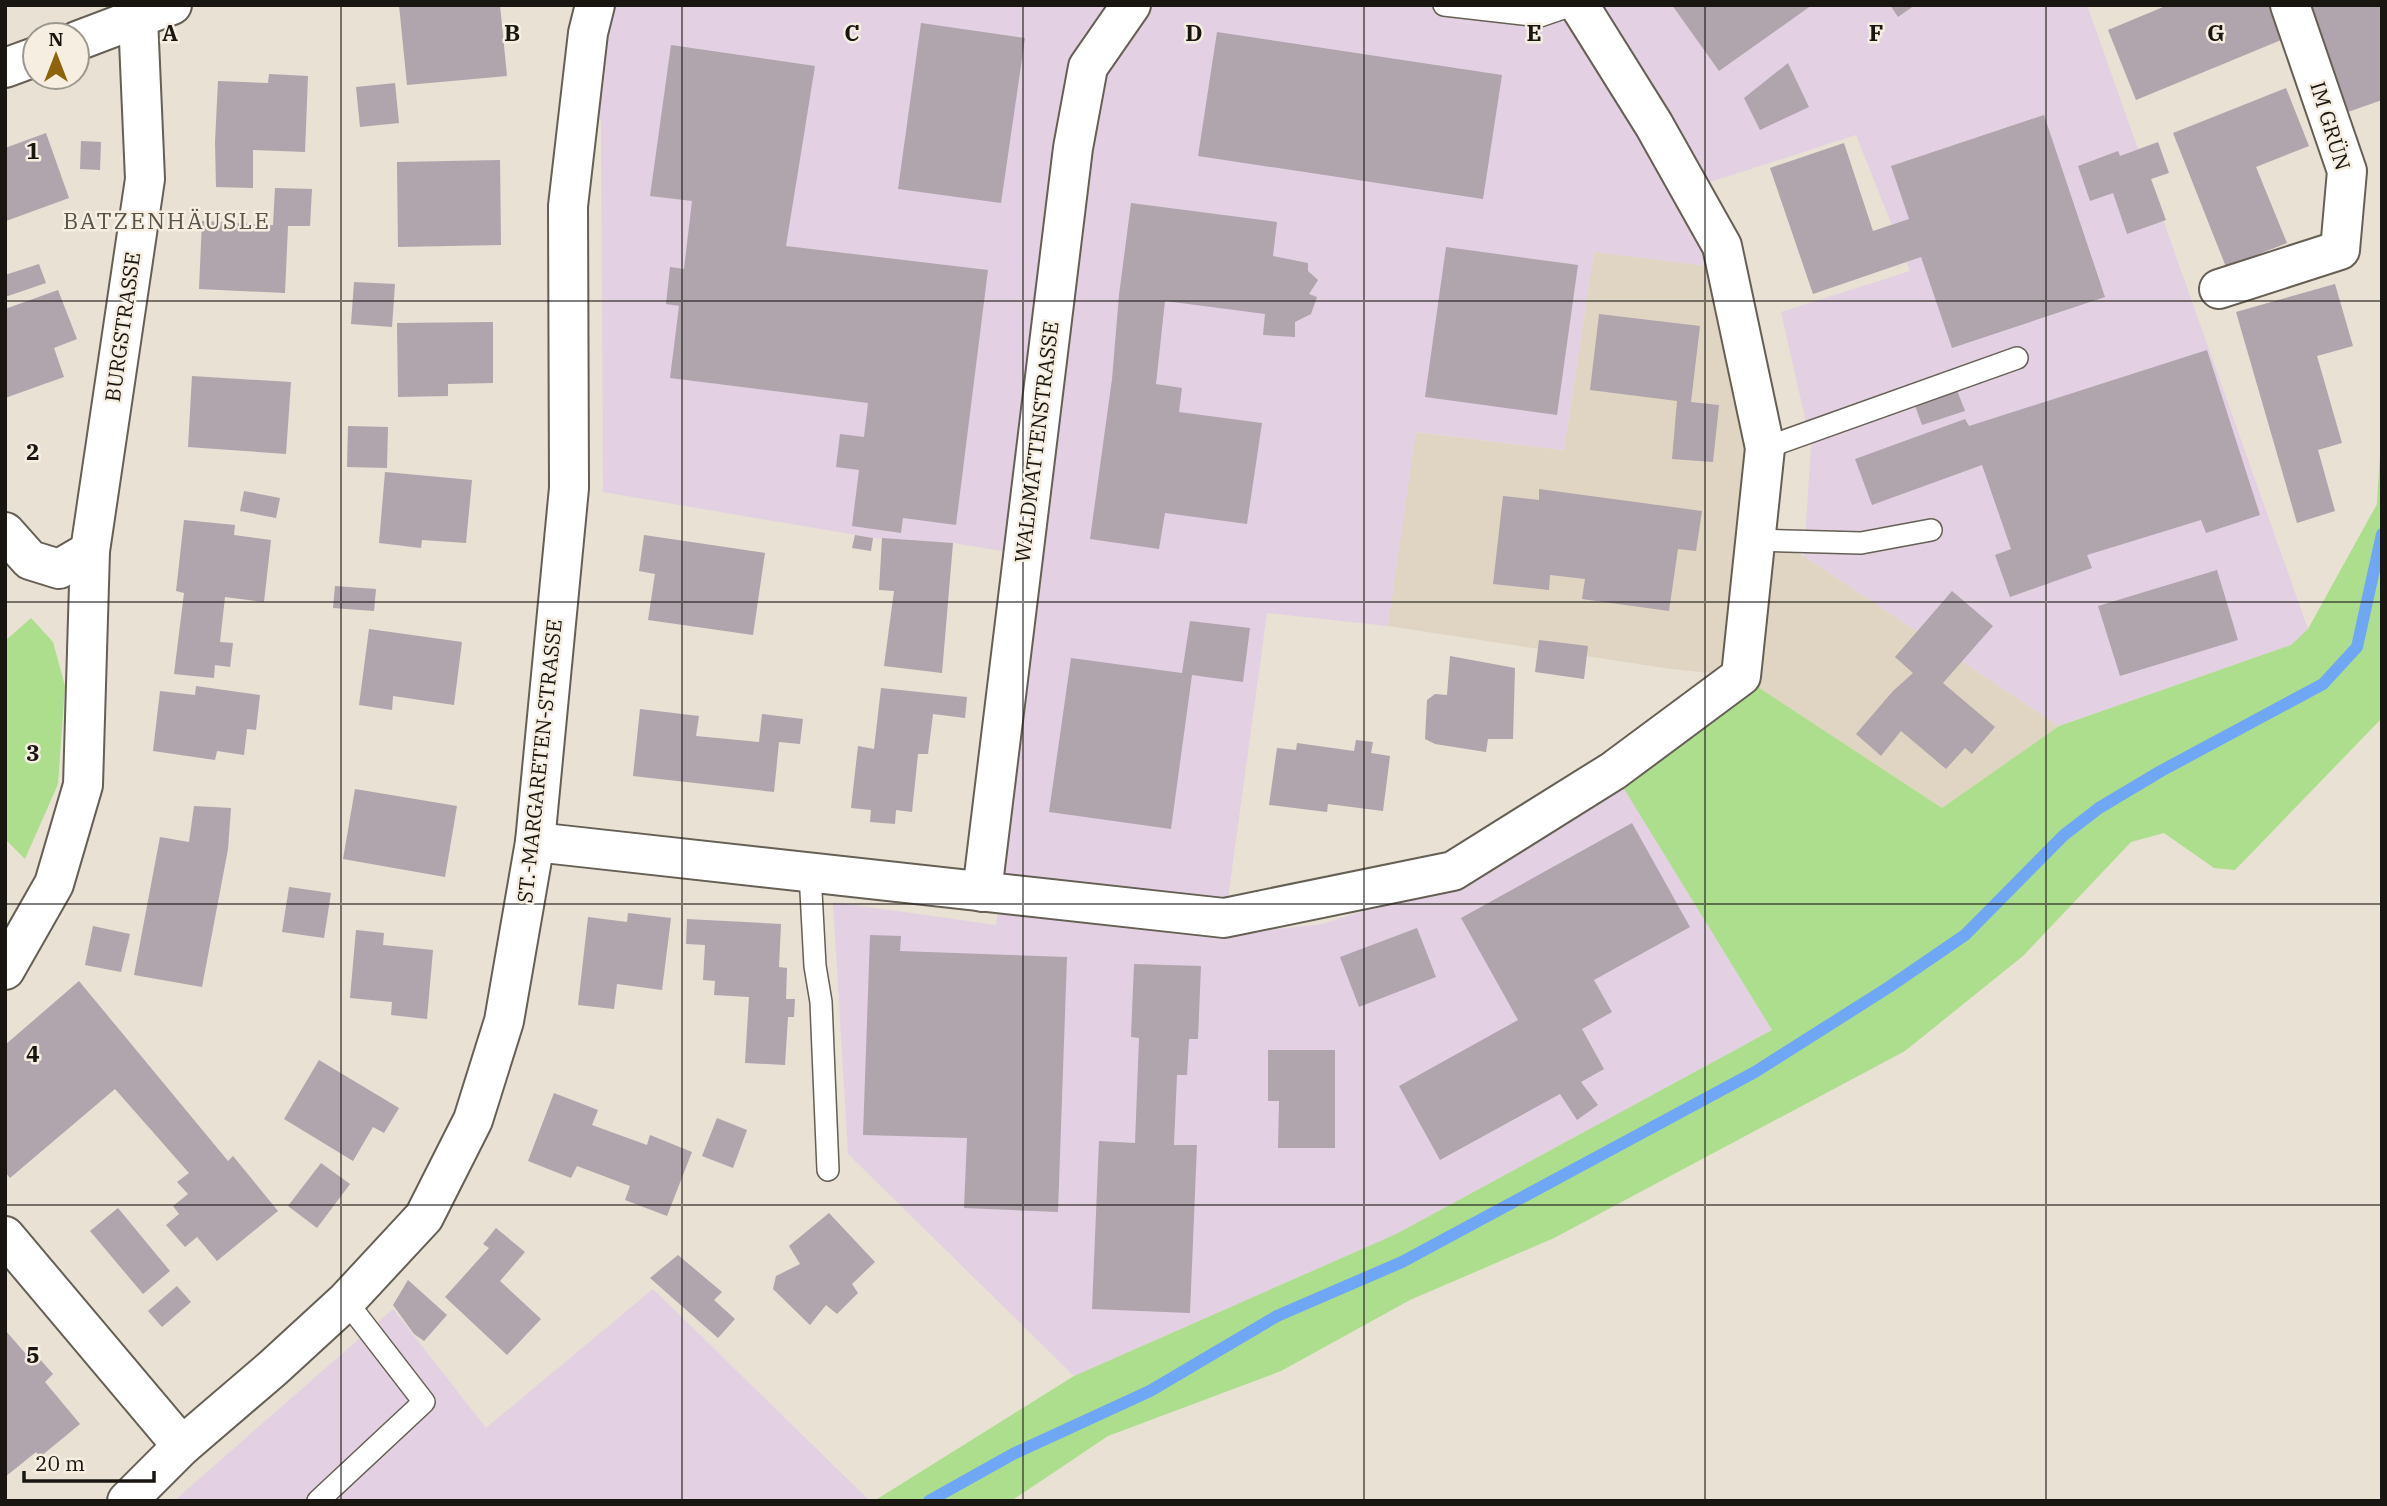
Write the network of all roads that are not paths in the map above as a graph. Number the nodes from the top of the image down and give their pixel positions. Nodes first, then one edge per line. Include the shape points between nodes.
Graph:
1 (594, 5) edge
2 (1131, 5) edge
3 (1444, 5) edge
4 (1572, 5) edge
5 (1578, 5) edge
6 (2290, 5) edge
7 (155, 12) edge
8 (91, 36) edge
9 (2219, 289) dead end
10 (2017, 358) dead end
11 (1765, 448) junction
12 (1931, 530) dead end
13 (5, 532) edge
14 (1755, 540) junction
15 (90, 551) junction
16 (534, 842) junction
17 (810, 873) junction
18 (982, 892) junction
19 (5, 971) edge
20 (828, 1170) dead end
21 (5, 1236) edge
22 (346, 1301) junction
23 (182, 1446) junction
24 (127, 1501) edge
25 (318, 1501) edge

1 - 16 street, ST.-MARGARETEN-STRASSE via 568,206 569,488
2 - 18 street, WALDMATTENSTRASSE via 1088,67 1073,148
3 - 4 lane via 1540,16
5 - 11 street via 1654,125 1722,246
6 - 9 street, IM GRÜN via 2347,171 2340,250
7 - 8 street
7 - 15 street, BURGSTRASSE via 145,178
10 - 11 lane
11 - 14 street
12 - 14 lane via 1861,542
13 - 15 street via 30,561 59,569
14 - 18 street via 1741,676 1613,771 1453,871 1224,918
15 - 19 street, BURGSTRASSE via 83,785 54,884
16 - 17 street
16 - 22 street, ST.-MARGARETEN-STRASSE via 504,1021 473,1120 424,1217
17 - 18 street
17 - 20 lane
21 - 23 street
22 - 23 street, ST.-MARGARETEN-STRASSE
22 - 25 lane via 424,1402
23 - 24 street, ST.-MARGARETEN-STRASSE

